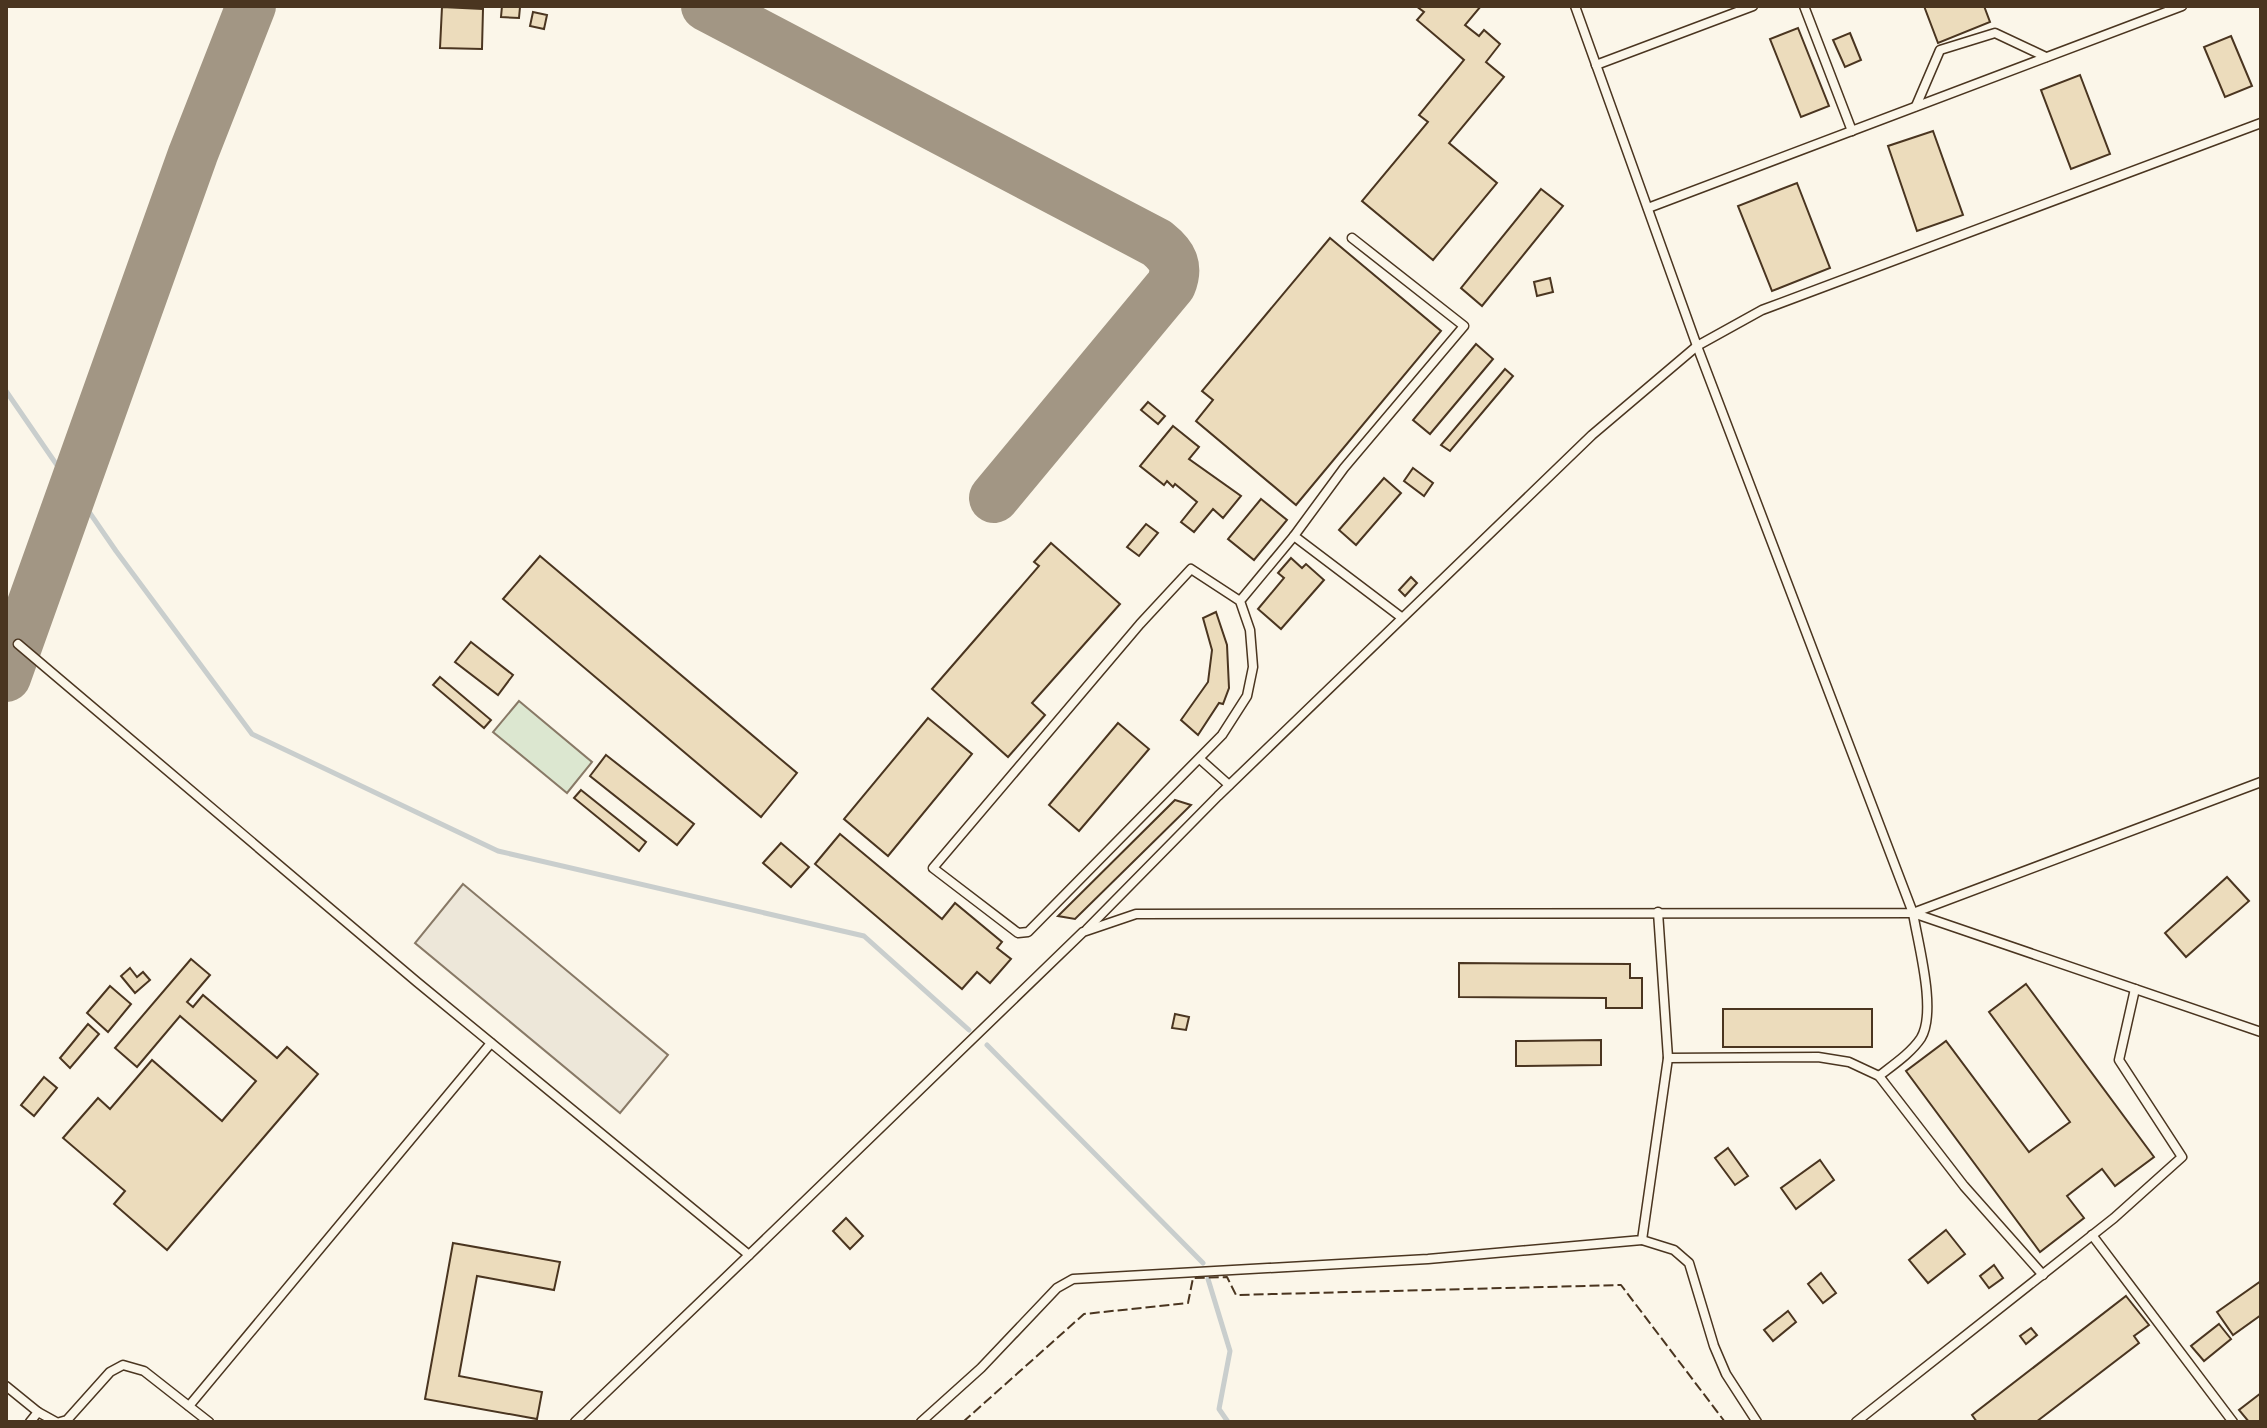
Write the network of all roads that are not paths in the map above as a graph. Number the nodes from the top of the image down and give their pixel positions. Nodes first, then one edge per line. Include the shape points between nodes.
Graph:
1 (1575, 6) edge
2 (1753, 6) edge
3 (1804, 6) edge
4 (2182, 6) edge
5 (2046, 57) junction
6 (1596, 65) junction
7 (1915, 107) junction
8 (2261, 123) edge
9 (1852, 131) junction
10 (1648, 208) junction
11 (1352, 238) dead end
12 (1697, 346) junction
13 (1294, 536) junction
14 (1240, 601) junction
15 (1401, 617) junction
16 (18, 644) dead end
17 (1201, 760) junction
18 (2261, 782) edge
19 (1229, 785) junction
20 (1658, 912) junction
21 (1913, 913) junction
22 (1083, 932) junction
23 (2135, 989) junction
24 (2261, 1031) edge
25 (491, 1043) junction
26 (1668, 1058) junction
27 (1879, 1076) junction
28 (2092, 1235) junction
29 (1642, 1240) junction
30 (749, 1255) junction
31 (2043, 1275) junction
32 (6, 1386) edge
33 (189, 1406) junction
34 (38, 1412) junction
35 (30, 1422) edge
36 (58, 1422) edge
37 (209, 1422) edge
38 (575, 1422) edge
39 (921, 1422) edge
40 (1757, 1422) edge
41 (1856, 1422) edge
42 (2233, 1422) edge

1 - 6 lane
2 - 6 lane
3 - 9 lane
4 - 5 lane
5 - 7 lane
5 - 7 lane via 1995,33 1940,50
6 - 10 lane
7 - 9 lane
8 - 12 lane via 1762,310
9 - 10 lane
10 - 12 lane
11 - 13 lane via 1464,326
12 - 15 lane via 1592,435
12 - 21 lane
13 - 14 lane
13 - 15 lane
14 - 17 lane via 1253,667 1247,696
14 - 17 lane via 1191,569 933,868 1018,933 1028,932
15 - 19 lane
16 - 25 lane
17 - 19 lane
18 - 21 lane
19 - 22 lane
20 - 21 lane
20 - 22 lane via 1136,914
20 - 26 lane
21 - 23 lane
21 - 27 lane via 1927,1001 1925,1027 1914,1047
22 - 30 lane
23 - 24 lane
23 - 28 lane via 2119,1060 2182,1157
25 - 30 lane
25 - 33 lane
26 - 27 lane via 1818,1057 1849,1062
26 - 29 lane
27 - 31 lane via 1964,1186
28 - 31 lane
28 - 42 lane
29 - 39 lane via 1443,1258 1073,1279 1057,1288
29 - 40 lane via 1674,1250 1689,1263 1726,1374
30 - 38 lane
31 - 41 lane
32 - 34 lane
33 - 36 lane via 144,1371 123,1365 110,1372 67,1420
33 - 37 lane
34 - 35 lane
34 - 36 lane

